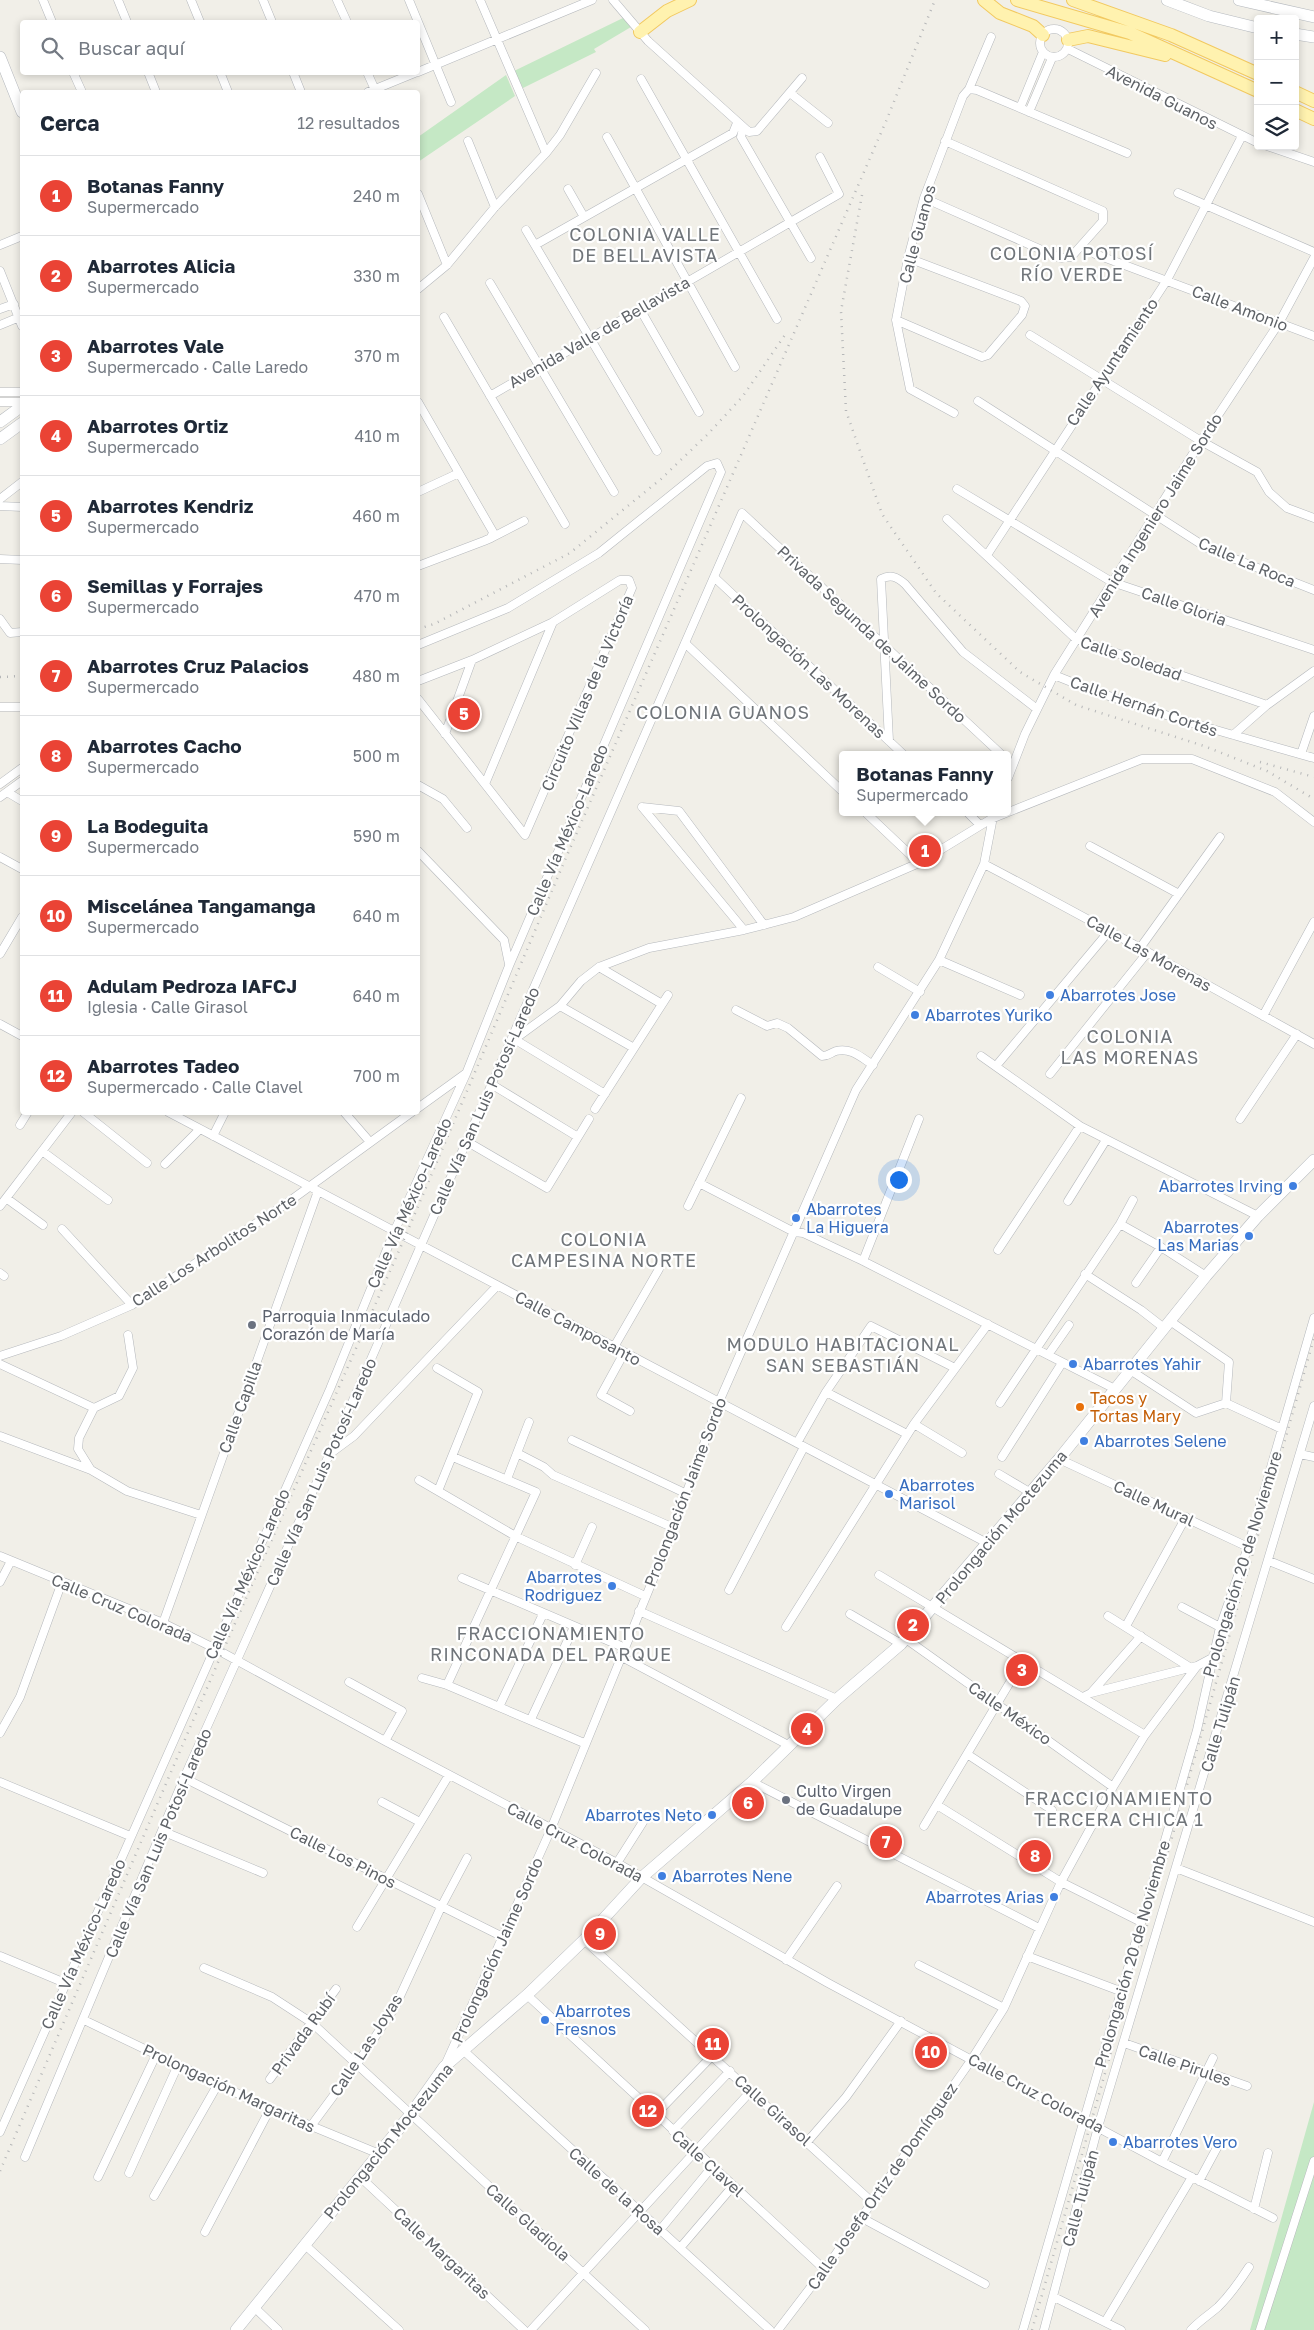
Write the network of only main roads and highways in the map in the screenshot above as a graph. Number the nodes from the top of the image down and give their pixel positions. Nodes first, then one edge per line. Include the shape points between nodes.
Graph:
1 (672, 0) edge
2 (690, 0) edge
3 (984, 0) edge
4 (1017, 0) edge
5 (1073, 0) edge
6 (1167, 0) edge
7 (1239, 0) edge
8 (1314, 17) edge
9 (1254, 27) edge
10 (1043, 35) road end
11 (1299, 35) edge
12 (1314, 37) edge
13 (1068, 44) road end
14 (0, 58) edge
15 (1208, 67) junction
16 (1254, 72) edge
17 (1254, 90) edge
18 (1299, 94) edge
19 (1314, 101) edge
20 (20, 107) edge
21 (1299, 112) edge
22 (1314, 119) edge
23 (20, 406) edge
24 (0, 422) edge
25 (20, 424) edge
26 (0, 439) edge
27 (1314, 1160) edge
28 (236, 2330) edge

1 - 2 main road via 638,28
3 - 10 main road via 1000,13 1033,26
4 - 15 main road via 1130,32
5 - 16 main road via 1172,35
6 - 9 main road via 1209,16
7 - 8 main road
11 - 12 main road
13 - 15 main road via 1088,36 1133,45
14 - 20 main road
15 - 17 main road
18 - 19 main road
21 - 22 main road
23 - 24 main road
25 - 26 main road
27 - 28 main road, Prolongación Moctezuma via 1258,1216 1206,1276 989,1544 903,1642 837,1699 752,1782 641,1878 527,1995 444,2067 410,2115

